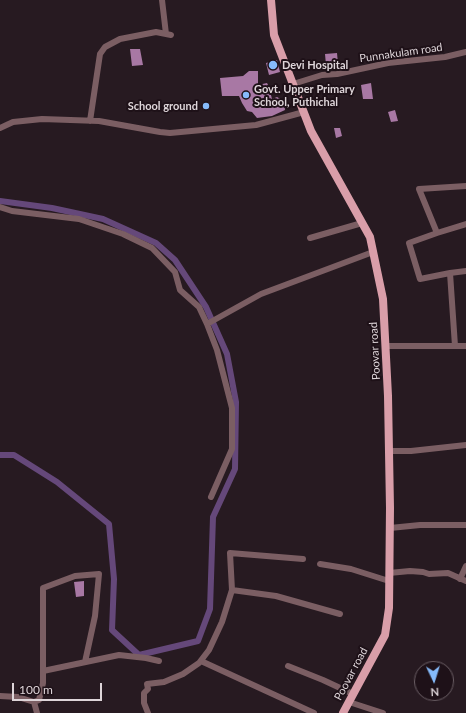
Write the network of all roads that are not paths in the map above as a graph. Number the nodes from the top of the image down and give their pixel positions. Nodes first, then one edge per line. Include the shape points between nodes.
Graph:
1 (162, 0) edge
2 (271, 0) edge
3 (466, 52) edge
4 (293, 84) junction
5 (304, 112) junction
6 (90, 120) junction
7 (0, 128) edge
8 (466, 186) edge
9 (0, 207) edge
10 (362, 223) junction
11 (466, 224) edge
12 (437, 233) junction
13 (310, 238) dead end
14 (373, 252) junction
15 (466, 271) edge
16 (450, 272) junction
17 (207, 323) junction
18 (385, 346) junction
19 (455, 346) junction
20 (466, 346) edge
21 (466, 445) edge
22 (389, 451) junction
23 (211, 497) dead end
24 (466, 525) edge
25 (390, 528) junction
26 (303, 560) dead end
27 (320, 564) dead end
28 (466, 566) edge
29 (389, 573) junction
30 (463, 580) edge
31 (389, 581) junction
32 (232, 590) junction
33 (340, 614) dead end
34 (202, 660) junction
35 (159, 661) dead end
36 (85, 662) junction
37 (288, 666) dead end
38 (43, 671) junction
39 (0, 696) edge
40 (351, 698) junction
41 (34, 702) junction
42 (37, 713) edge
43 (148, 713) edge
44 (314, 713) edge
45 (343, 713) edge
46 (383, 713) edge

1 - 6 street via 168,34 156,32 120,39 105,47 100,54
2 - 4 main road, Poovar road via 274,35
3 - 4 street, Punnakulam road via 445,57 388,63
4 - 5 main road, Poovar road
5 - 6 street via 256,125 170,133
5 - 10 main road, Poovar road via 311,131
6 - 7 street via 42,119 13,122
8 - 12 street via 418,189
9 - 17 street via 12,211 79,219 123,234 152,248 175,272 180,290 199,307
10 - 13 street
10 - 14 main road, Poovar road via 370,237
11 - 12 street
12 - 16 street via 409,243 420,279
14 - 17 street via 261,294
14 - 18 main road, Poovar road via 383,298
15 - 16 street
16 - 19 street
17 - 23 street via 232,408 232,449
18 - 19 street
18 - 22 main road, Poovar road
19 - 20 street
21 - 22 street
22 - 25 main road, Poovar road
24 - 25 street
25 - 29 main road, Poovar road
26 - 32 street via 230,553
27 - 31 street via 351,569
28 - 30 street
29 - 30 street via 448,573
29 - 31 main road, Poovar road
31 - 40 main road, Poovar road via 385,635
32 - 33 street via 276,596
32 - 34 street via 222,622
34 - 43 street via 183,674 164,682 147,684 144,703
34 - 44 street
35 - 36 street via 119,655
36 - 38 street
36 - 38 street via 95,616 99,574 75,576 43,588
37 - 40 street via 323,680
38 - 41 street via 39,700
39 - 41 street via 18,697
40 - 45 main road, Poovar road
40 - 46 street
41 - 42 street

